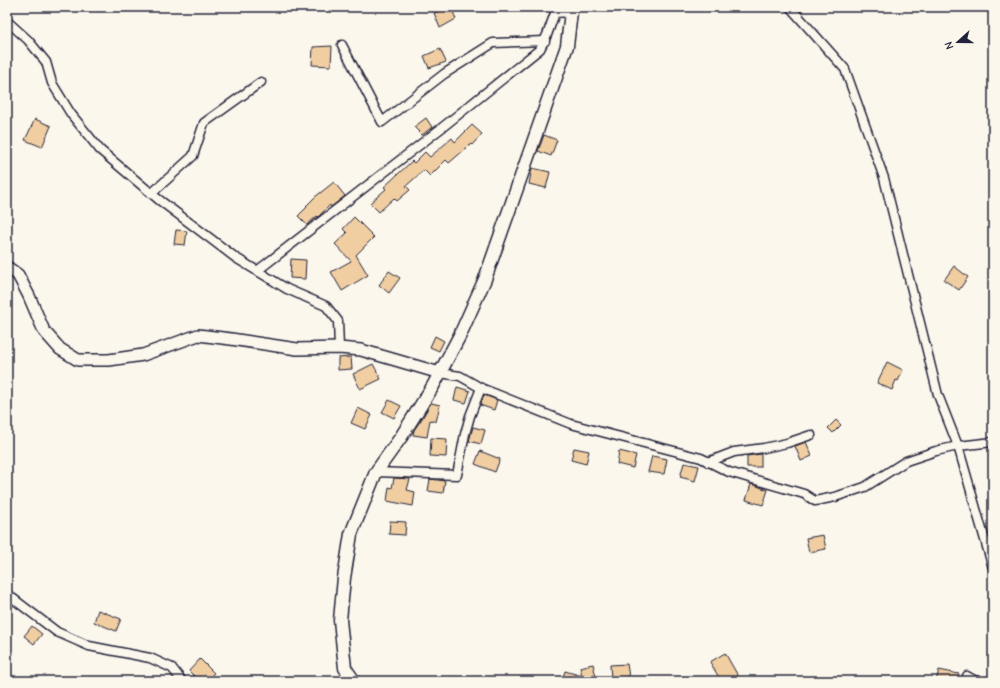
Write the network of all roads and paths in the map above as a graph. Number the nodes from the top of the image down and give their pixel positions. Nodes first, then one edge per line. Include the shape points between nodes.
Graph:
1 (790, 7) edge
2 (570, 9) edge
3 (7, 20) edge
4 (545, 40) junction
5 (342, 45) dead end
6 (261, 82) dead end
7 (152, 193) junction
8 (7, 267) edge
9 (257, 271) junction
10 (339, 348) junction
11 (440, 373) junction
12 (481, 388) junction
13 (811, 435) dead end
14 (993, 442) edge
15 (958, 446) junction
16 (708, 462) junction
17 (376, 472) junction
18 (993, 568) edge
19 (7, 594) edge
20 (967, 676) dead end
21 (182, 681) edge
22 (354, 681) edge
23 (976, 681) edge

1 - 15 street via 845,69 884,178 938,395
2 - 4 street via 555,13
2 - 11 main road via 567,46 485,279 460,336
3 - 7 street via 46,62 52,83 71,114 100,150
4 - 5 street via 493,43 444,74 382,122
4 - 9 street via 540,49 444,126
6 - 7 street via 204,123 193,156
7 - 9 street via 236,258
8 - 10 street via 18,275 44,331 60,349 78,360 109,360 143,355 198,335 297,350
9 - 10 street via 287,289 326,306 338,321
10 - 11 street via 361,350
11 - 12 street via 460,376
11 - 17 main road
12 - 16 street via 571,424
12 - 17 street via 470,416 457,475
13 - 16 street via 787,443 734,452
14 - 15 street
15 - 16 street via 906,461 866,487 815,501 804,494 728,472
15 - 18 street
17 - 22 main road via 351,534 344,578 340,620 345,668
19 - 21 street via 57,632 89,646 150,658 172,668
20 - 23 street

